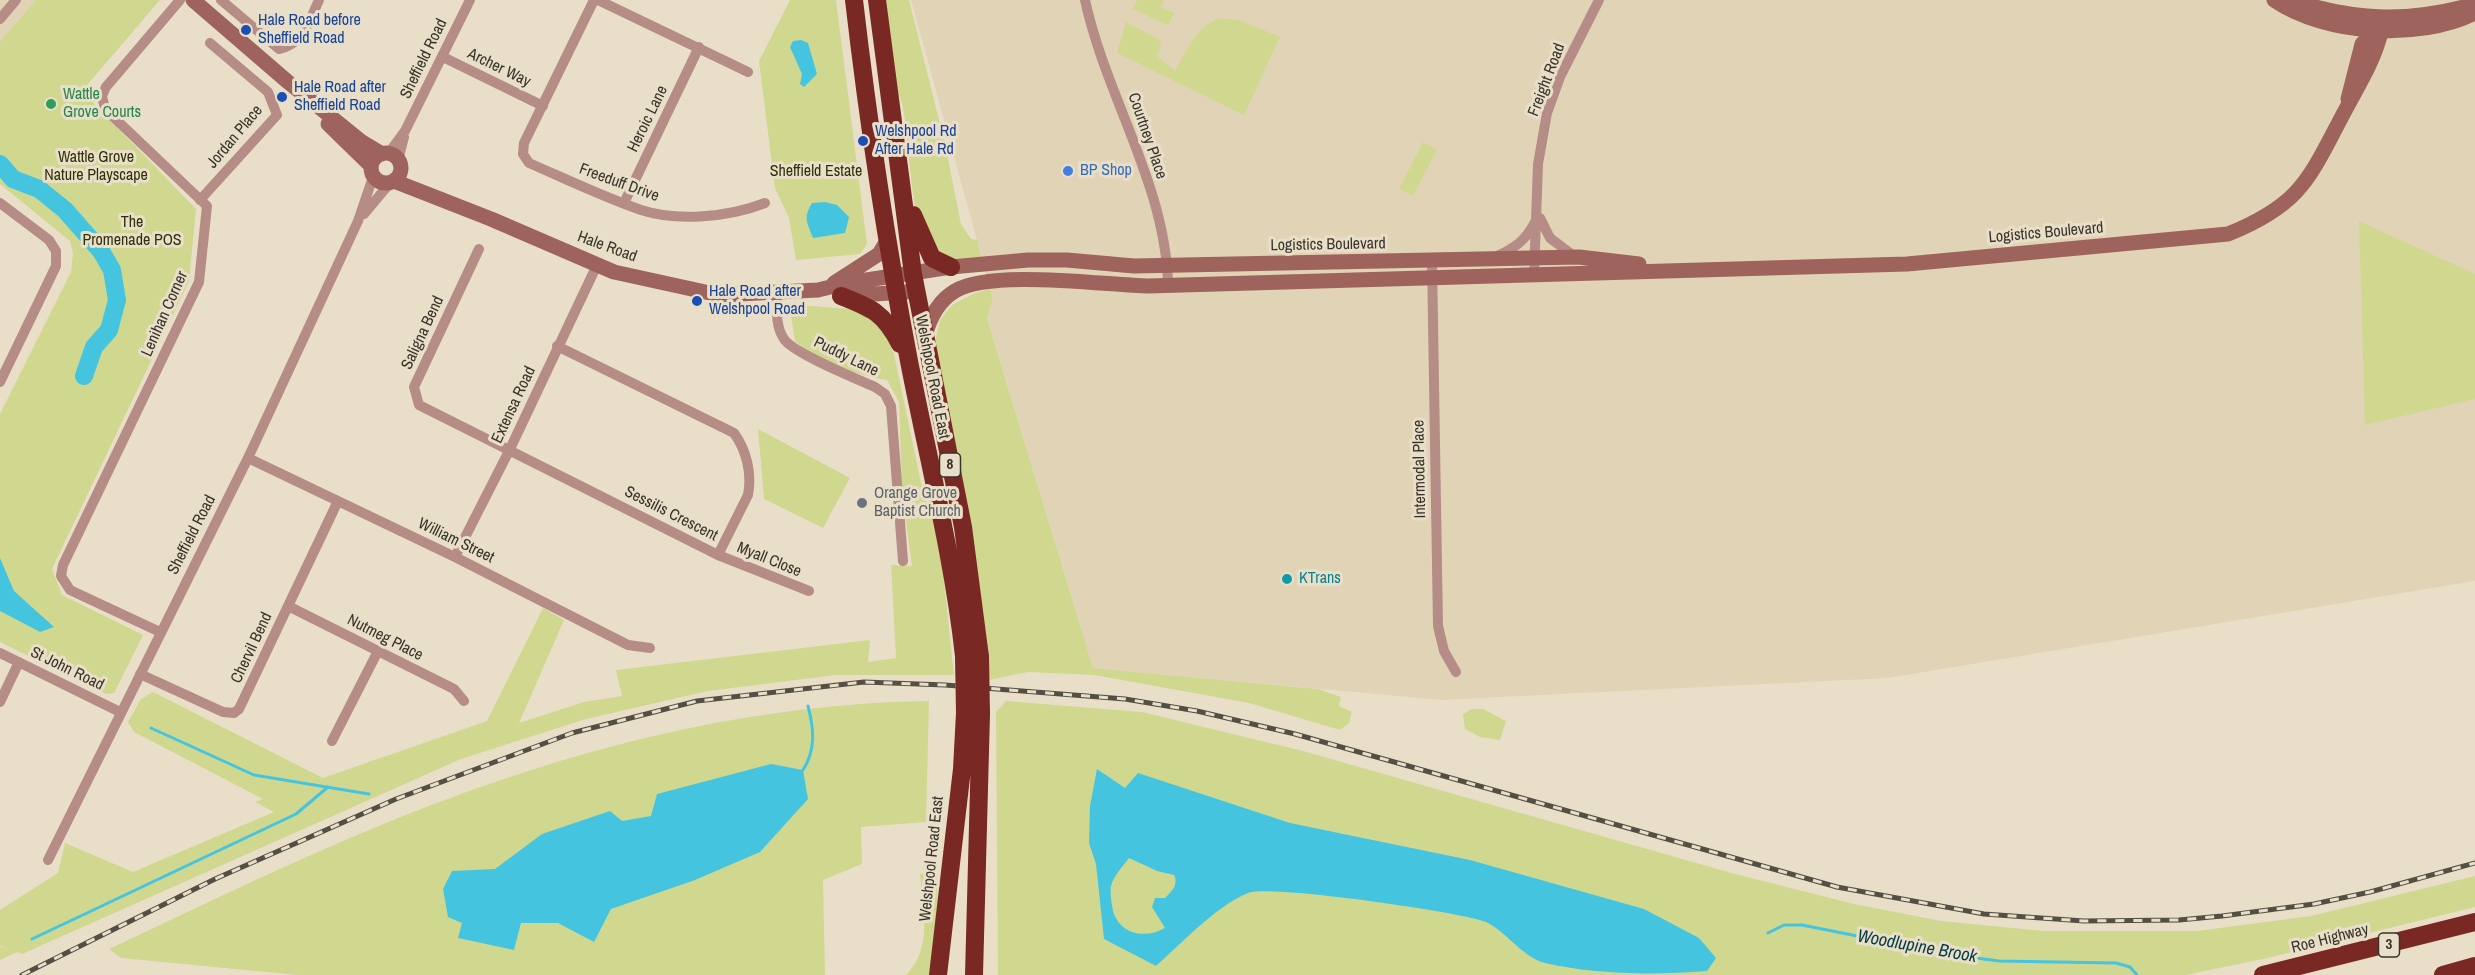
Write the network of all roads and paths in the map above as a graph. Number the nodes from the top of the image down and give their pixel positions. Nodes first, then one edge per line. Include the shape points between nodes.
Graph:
1 (16, 0) edge
2 (180, 0) edge
3 (193, 0) edge
4 (221, 0) edge
5 (319, 0) edge
6 (470, 0) edge
7 (594, 0) edge
8 (598, 0) edge
9 (854, 0) edge
10 (877, 0) edge
11 (1085, 0) edge
12 (1599, 0) edge
13 (2274, 0) edge
14 (2291, 0) edge
15 (2475, 4) edge
16 (2475, 12) edge
17 (0, 19) edge
18 (2351, 21) junction
19 (2379, 30) junction
20 (210, 43) dead end
21 (2362, 44) junction
22 (699, 47) junction
23 (443, 57) junction
24 (748, 72) dead end
25 (288, 82) junction
26 (888, 84) junction
27 (2348, 105) junction
28 (543, 106) junction
29 (392, 167) junction
30 (372, 171) junction
31 (200, 200) junction
32 (0, 203) edge
33 (624, 203) junction
34 (765, 203) dead end
35 (1538, 212) junction
36 (358, 222) junction
37 (887, 241) junction
38 (479, 249) dead end
39 (1577, 258) junction
40 (1534, 259) junction
41 (1479, 260) junction
42 (1432, 261) junction
43 (597, 265) junction
44 (1168, 265) junction
45 (951, 267) junction
46 (1684, 269) junction
47 (1533, 276) junction
48 (1432, 278) junction
49 (915, 282) junction
50 (895, 285) junction
51 (1168, 285) junction
52 (829, 291) junction
53 (777, 293) junction
54 (925, 339) junction
55 (557, 346) junction
56 (908, 358) junction
57 (0, 382) edge
58 (510, 449) junction
59 (248, 458) junction
60 (338, 501) junction
61 (718, 555) junction
62 (455, 557) junction
63 (903, 561) dead end
64 (809, 591) dead end
65 (288, 606) junction
66 (160, 632) junction
67 (650, 648) dead end
68 (378, 651) junction
69 (0, 653) edge
70 (972, 657) junction
71 (19, 662) junction
72 (1456, 672) dead end
73 (140, 674) junction
74 (464, 701) dead end
75 (0, 702) edge
76 (120, 712) junction
77 (973, 713) junction
78 (332, 741) dead end
79 (48, 860) dead end
80 (2475, 922) edge
81 (2475, 966) edge
82 (975, 972) edge
83 (938, 974) edge
84 (2263, 975) edge
85 (2443, 975) edge

1 - 17 street
2 - 31 street via 106,87 102,103
3 - 25 street, Hale Road
4 - 5 street via 279,49 300,40
6 - 23 street, Sheffield Road
7 - 28 street
8 - 22 street
9 - 37 highway, Welshpool Road East / 8
10 - 26 highway, Welshpool Road East / 8
11 - 44 street, Courtney Place via 1156,207
12 - 35 street, Freight Road via 1548,107 1538,164
13 - 18 street via 2307,19
14 - 18 street
15 - 19 street
16 - 19 street via 2458,21
18 - 19 street
18 - 21 street
19 - 21 street
19 - 27 street, Logistics Boulevard via 2364,79
20 - 31 street, Jordan Place via 268,92 277,115
21 - 27 street, Logistics Boulevard
22 - 24 street
22 - 33 street, Heroic Lane
23 - 28 street, Archer Way
23 - 29 street, Sheffield Road via 405,131
25 - 29 street, Hale Road
25 - 30 street, Hale Road
26 - 45 highway, 8 via 900,106 912,213 932,258
26 - 49 highway, Welshpool Road East / 8
27 - 46 street, Logistics Boulevard via 2320,160 2298,191 2264,218 2228,234 1907,264
28 - 33 street, Freeduff Drive via 524,143 523,154 529,163
29 - 30 street via 373,160
29 - 30 street via 381,183
29 - 36 street, Sheffield Road
29 - 43 street, Hale Road via 430,194
30 - 36 street, Sheffield Road
31 - 66 street, Lenihan Corner via 207,206 199,282 61,571 70,590
32 - 57 street via 49,240 56,250 56,266
33 - 34 street, Freeduff Drive via 642,211 686,216 736,212
35 - 39 street, Freight Road via 1550,238
35 - 40 street, Freight Road
35 - 41 street, Freight Road via 1526,238 1513,249
36 - 59 street, Sheffield Road
37 - 50 highway, Welshpool Road East / 8
37 - 52 street via 879,254
38 - 58 street, Saligna Bend via 414,393 423,408
39 - 40 street, Logistics Boulevard
39 - 46 street, Logistics Boulevard
40 - 41 street, Logistics Boulevard
40 - 47 street, Freight Road
41 - 42 street, Logistics Boulevard
42 - 44 street, Logistics Boulevard
42 - 48 street, Intermodal Place
43 - 53 street, Hale Road via 719,295
43 - 55 street, Extensa Road
44 - 45 street, Logistics Boulevard via 1041,260
44 - 51 street, Courtney Place
45 - 49 street, Hale Road
46 - 47 street, Logistics Boulevard
47 - 48 street, Logistics Boulevard
48 - 51 street, Logistics Boulevard
48 - 72 street, Intermodal Place via 1438,627 1444,651
49 - 50 street, Hale Road
49 - 54 highway, Welshpool Road East / 8
50 - 52 street, Hale Road
50 - 56 highway, Welshpool Road East / 8
51 - 54 street, Logistics Boulevard via 1025,280 981,284 956,290 940,303
52 - 53 street, Hale Road
52 - 56 highway via 882,316
53 - 63 street, Puddy Lane via 778,326 785,341 875,387 885,394 891,406
54 - 70 highway, Welshpool Road East / 8 via 963,527
55 - 58 street, Extensa Road
55 - 61 street, Sessilis Crescent via 734,434 746,459 748,495
56 - 70 highway, Welshpool Road East / 8
58 - 61 street, Sessilis Crescent
58 - 62 street, Extensa Road
59 - 60 street, William Street
59 - 66 street, Sheffield Road
60 - 62 street, William Street
60 - 65 street, Chervil Bend
61 - 64 street, Myall Close
62 - 67 street, William Street via 628,645
65 - 68 street, Nutmeg Place
65 - 73 street, Chervil Bend via 234,713 223,712
66 - 73 street, Sheffield Road
68 - 74 street, Nutmeg Place via 458,691
68 - 78 street
69 - 71 street, St John Road
70 - 77 highway, Welshpool Road East / 8, bridge
71 - 75 street
71 - 76 street, St John Road
73 - 76 street, Sheffield Road
76 - 79 street, Sheffield Road
77 - 82 highway, Welshpool Road East / 8
77 - 83 highway, Welshpool Road East / 8 via 962,769
80 - 84 highway, Roe Highway / 3
81 - 85 highway

